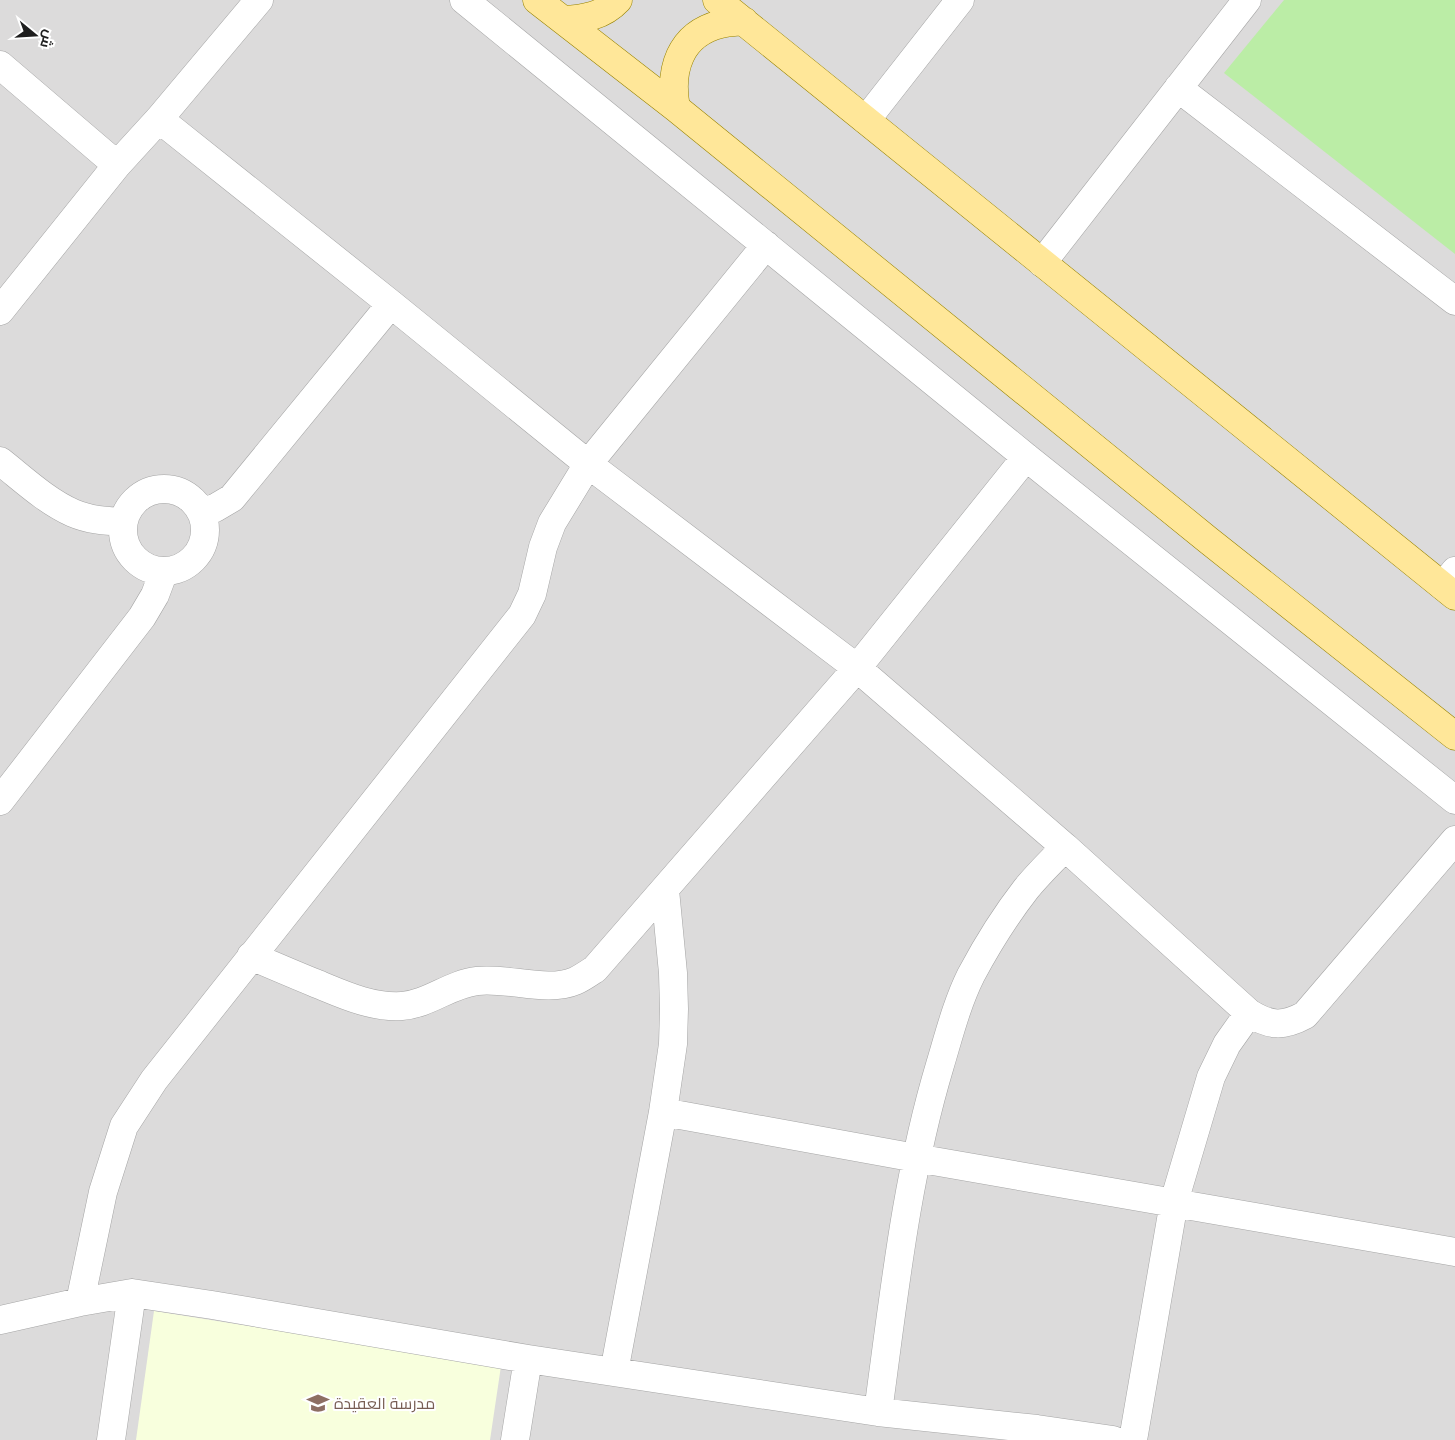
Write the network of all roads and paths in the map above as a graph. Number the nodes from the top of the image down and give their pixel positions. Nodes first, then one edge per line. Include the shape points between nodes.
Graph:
1 (259, 0) edge
2 (464, 0) edge
3 (537, 0) edge
4 (618, 0) edge
5 (717, 0) edge
6 (960, 0) edge
7 (1247, 0) edge
8 (563, 20) junction
9 (744, 21) junction
10 (0, 65) edge
11 (1178, 88) junction
12 (676, 108) junction
13 (159, 119) junction
14 (866, 120) junction
15 (117, 165) junction
16 (766, 245) junction
17 (1042, 263) junction
18 (1455, 301) edge
19 (391, 304) junction
20 (0, 311) edge
21 (1026, 457) junction
22 (0, 461) edge
23 (588, 464) junction
24 (202, 512) junction
25 (123, 522) junction
26 (164, 571) junction
27 (1451, 584) edge
28 (857, 668) junction
29 (1455, 736) edge
30 (1455, 800) edge
31 (0, 801) edge
32 (1455, 840) edge
33 (1065, 847) junction
34 (665, 890) junction
35 (251, 956) junction
36 (1249, 1013) junction
37 (662, 1112) junction
38 (916, 1158) junction
39 (1174, 1202) junction
40 (1455, 1252) edge
41 (132, 1293) junction
42 (80, 1302) junction
43 (0, 1320) edge
44 (528, 1359) junction
45 (614, 1372) junction
46 (878, 1412) junction
47 (1039, 1436) edge
48 (111, 1440) edge
49 (515, 1440) edge
50 (1113, 1440) edge
51 (1133, 1440) edge

1 - 13 street
2 - 16 street
3 - 8 main road
4 - 8 main road via 592,16
5 - 9 main road
6 - 14 street
7 - 11 street
8 - 12 main road
9 - 12 main road via 707,29 684,50 673,76
9 - 14 main road
10 - 15 street
11 - 17 street
11 - 18 street
12 - 29 main road
13 - 15 street
13 - 19 street
14 - 17 main road
15 - 20 street
16 - 21 street
16 - 23 street
17 - 27 main road
19 - 23 street
19 - 24 street via 232,498
21 - 28 street
21 - 30 street
22 - 25 street via 52,501 74,513 98,520
23 - 28 street
23 - 35 street via 552,523 532,594 522,615
24 - 25 street via 196,503 179,491 159,488 132,503
24 - 26 street via 205,535 196,556 187,564
25 - 26 street via 122,533 129,553 145,567
26 - 31 street via 142,617
28 - 33 street
28 - 34 street
32 - 36 street via 1305,1015 1292,1022 1276,1024 1262,1021
33 - 36 street
33 - 38 street via 1026,888 970,977 944,1049
34 - 35 street via 595,970 575,981 551,986 504,980 476,981 402,1006 376,1004 351,998
34 - 37 street via 674,1009
35 - 42 street via 154,1080 124,1126 103,1192
36 - 39 street via 1227,1044 1211,1077
37 - 38 street
37 - 45 street
38 - 39 street
38 - 46 street
39 - 40 street
39 - 51 street
41 - 42 street
41 - 44 street
41 - 48 street
42 - 43 street
44 - 45 street
44 - 49 street
45 - 46 street
46 - 47 street
47 - 50 street

